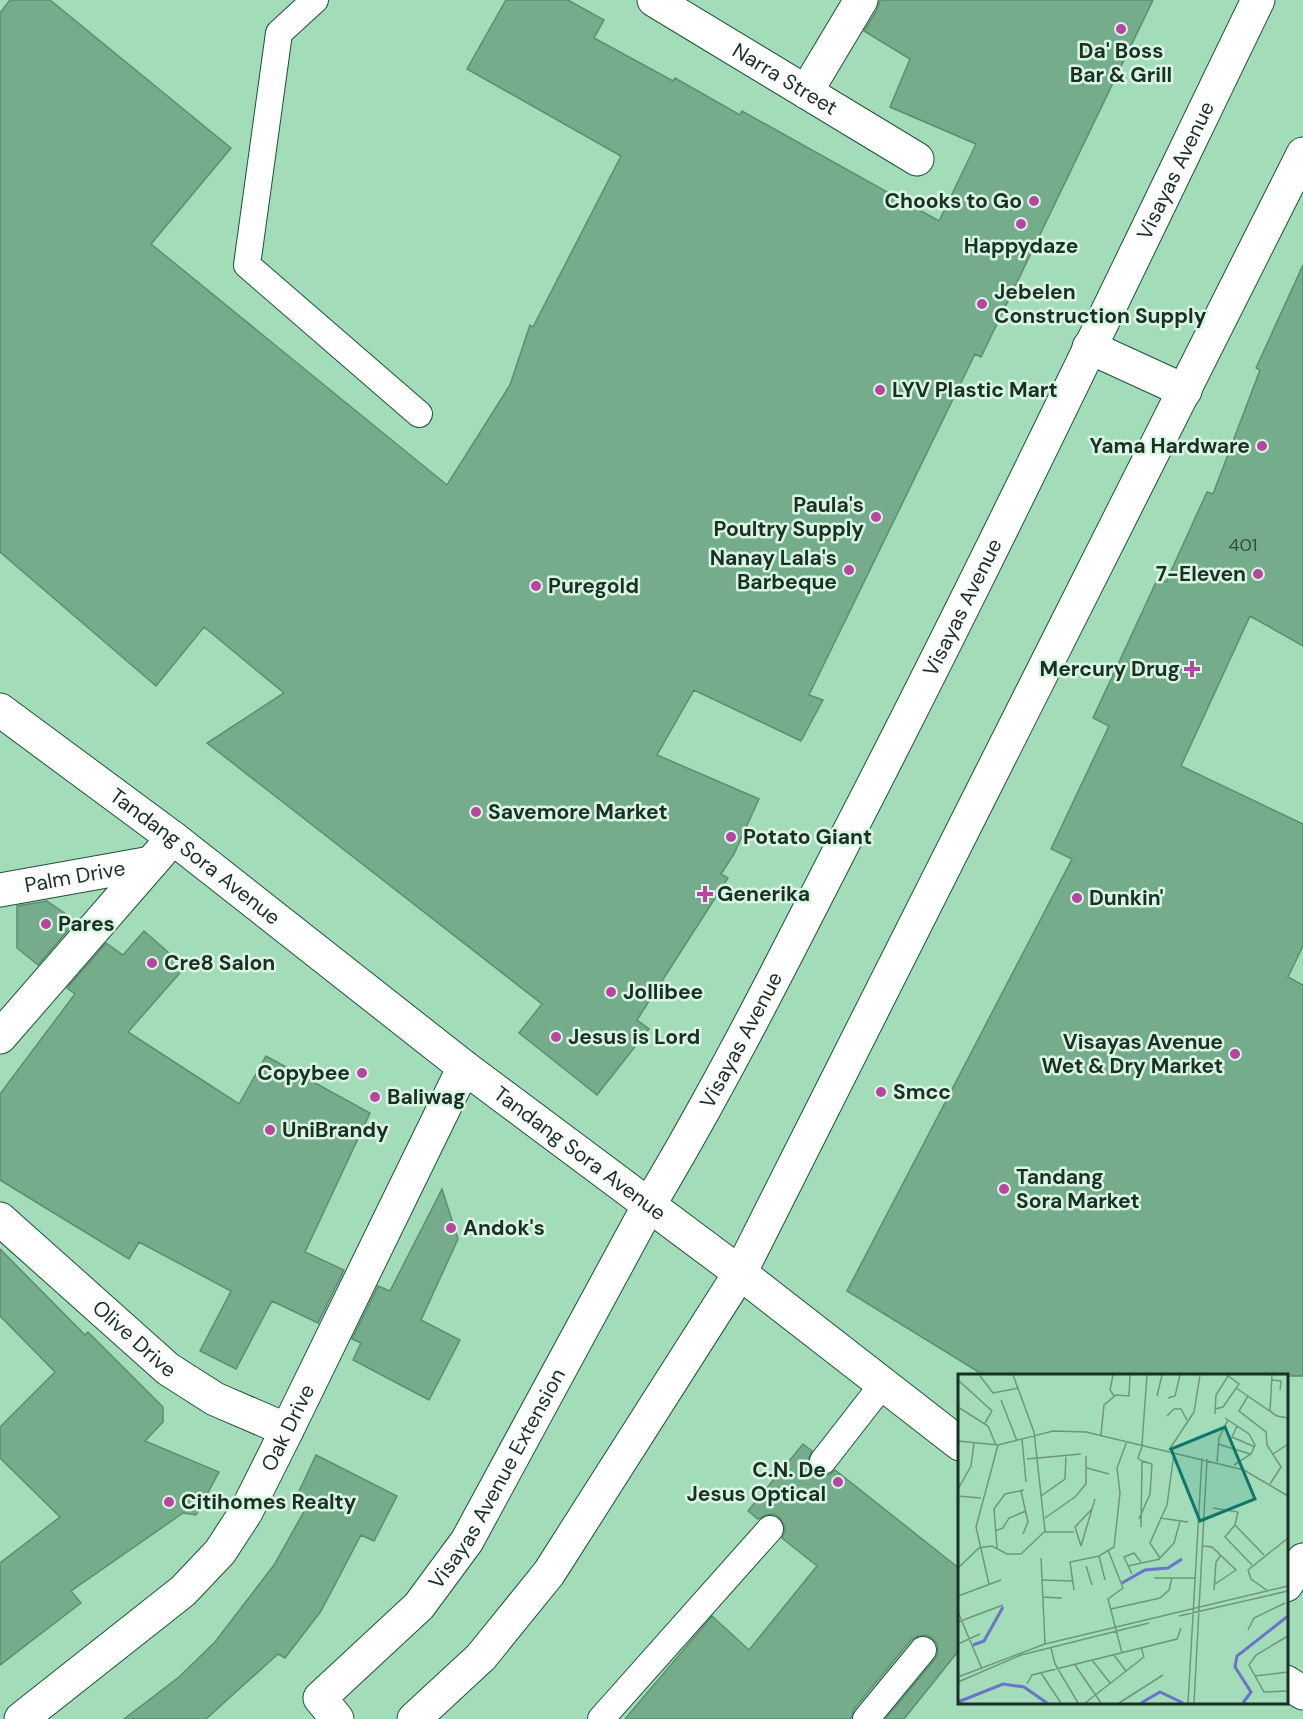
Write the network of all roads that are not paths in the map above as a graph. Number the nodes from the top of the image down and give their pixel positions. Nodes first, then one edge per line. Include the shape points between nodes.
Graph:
1 (315, 0) edge
2 (654, 0) edge
3 (861, 0) edge
4 (1258, 0) edge
5 (806, 92) junction
6 (1303, 154) edge
7 (917, 159) dead end
8 (1089, 347) junction
9 (1185, 391) junction
10 (419, 414) dead end
11 (0, 710) edge
12 (173, 838) junction
13 (151, 863) junction
14 (0, 890) edge
15 (0, 1037) edge
16 (464, 1067) junction
17 (650, 1205) junction
18 (0, 1219) edge
19 (740, 1273) junction
20 (884, 1384) junction
21 (287, 1430) junction
22 (958, 1442) edge
23 (823, 1461) dead end
24 (770, 1529) dead end
25 (1303, 1560) edge
26 (1288, 1584) edge
27 (923, 1650) dead end
28 (1288, 1683) edge
29 (1303, 1693) edge
30 (21, 1719) edge
31 (337, 1719) edge
32 (414, 1719) edge
33 (602, 1719) edge
34 (866, 1719) edge

1 - 10 lane via 279,33 247,265
2 - 5 main road, Narra Street
3 - 5 main road
4 - 8 main road, Visayas Avenue
5 - 7 main road, Narra Street
6 - 9 main road
8 - 9 main road
8 - 17 main road, Visayas Avenue via 888,756 729,1066
9 - 19 main road
11 - 12 main road, Tandang Sora Avenue
12 - 13 main road
12 - 16 main road, Tandang Sora Avenue
13 - 14 main road, Palm Drive
13 - 15 main road
16 - 17 main road, Tandang Sora Avenue
16 - 21 main road, Oak Drive
17 - 19 main road, Tandang Sora Avenue
17 - 31 main road, Visayas Avenue Extension via 467,1541 419,1606 320,1698
18 - 21 main road, Olive Drive via 168,1369 215,1399
19 - 20 main road, Tandang Sora Avenue
19 - 32 main road via 549,1572 481,1657
20 - 22 main road, Tandang Sora Avenue
20 - 23 lane
21 - 30 main road, Oak Drive via 246,1512 220,1552 183,1591
24 - 33 lane
25 - 26 main road
27 - 34 lane
28 - 29 main road

